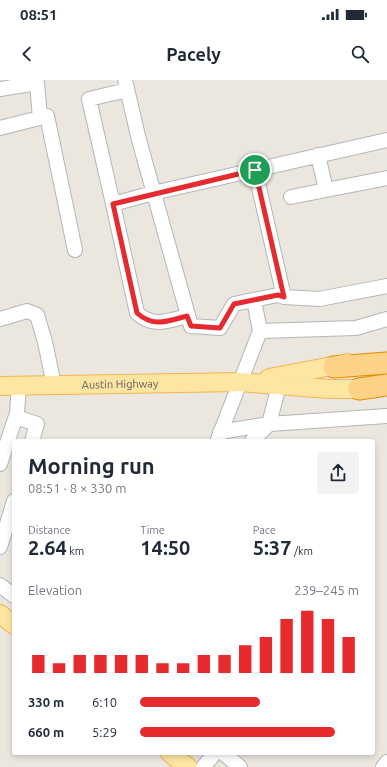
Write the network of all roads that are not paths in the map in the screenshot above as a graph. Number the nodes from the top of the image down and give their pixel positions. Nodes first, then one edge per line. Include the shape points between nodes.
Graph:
1 (126, 85) edge
2 (0, 89) edge
3 (40, 118) junction
4 (0, 128) edge
5 (387, 140) edge
6 (318, 155) junction
7 (255, 170) junction
8 (387, 178) edge
9 (326, 190) junction
10 (154, 193) junction
11 (291, 197) dead end
12 (113, 204) junction
13 (75, 250) dead end
14 (387, 286) edge
15 (284, 297) junction
16 (254, 300) junction
17 (187, 316) junction
18 (0, 319) edge
19 (387, 319) edge
20 (260, 331) junction
21 (387, 353) edge
22 (387, 363) edge
23 (334, 367) junction
24 (240, 382) junction
25 (54, 385) junction
26 (279, 385) junction
27 (387, 385) edge
28 (0, 386) edge
29 (19, 386) junction
30 (359, 389) junction
31 (387, 390) edge
32 (387, 416) edge
33 (10, 423) edge
34 (269, 424) junction
35 (219, 437) edge
36 (33, 439) edge
37 (254, 439) edge
38 (0, 464) edge
39 (12, 508) edge
40 (0, 547) edge
41 (0, 585) edge
42 (12, 594) edge
43 (213, 755) edge
44 (225, 755) edge
45 (387, 762) edge
46 (204, 767) edge
47 (240, 767) edge
48 (383, 767) edge

1 - 10 lane
1 - 12 lane via 89,99
2 - 3 lane via 37,83
3 - 4 lane
3 - 13 lane via 47,116
5 - 6 lane
6 - 7 lane
6 - 9 lane
7 - 10 lane
7 - 15 lane
8 - 9 lane
9 - 11 lane
10 - 12 lane
10 - 17 lane
12 - 17 lane via 137,313 154,323
14 - 15 lane via 319,299
15 - 16 lane via 278,295
16 - 17 lane via 234,304 220,328 191,326
16 - 20 lane
18 - 25 lane via 27,311 38,315
19 - 20 lane via 356,328
20 - 24 lane
21 - 23 main road, Austin Highway
22 - 23 highway
23 - 24 main road, Austin Highway
24 - 25 main road, Austin Highway
24 - 26 main road, Austin Highway
24 - 35 lane
25 - 29 main road, Austin Highway
26 - 30 main road, Austin Highway
26 - 34 lane
27 - 30 highway
28 - 29 main road, Austin Highway
29 - 33 lane
30 - 31 main road, Austin Highway
32 - 34 lane
33 - 36 lane via 37,424
33 - 38 lane
34 - 35 lane
34 - 37 lane
39 - 40 lane
41 - 42 lane
43 - 46 lane
44 - 47 lane
45 - 48 lane

